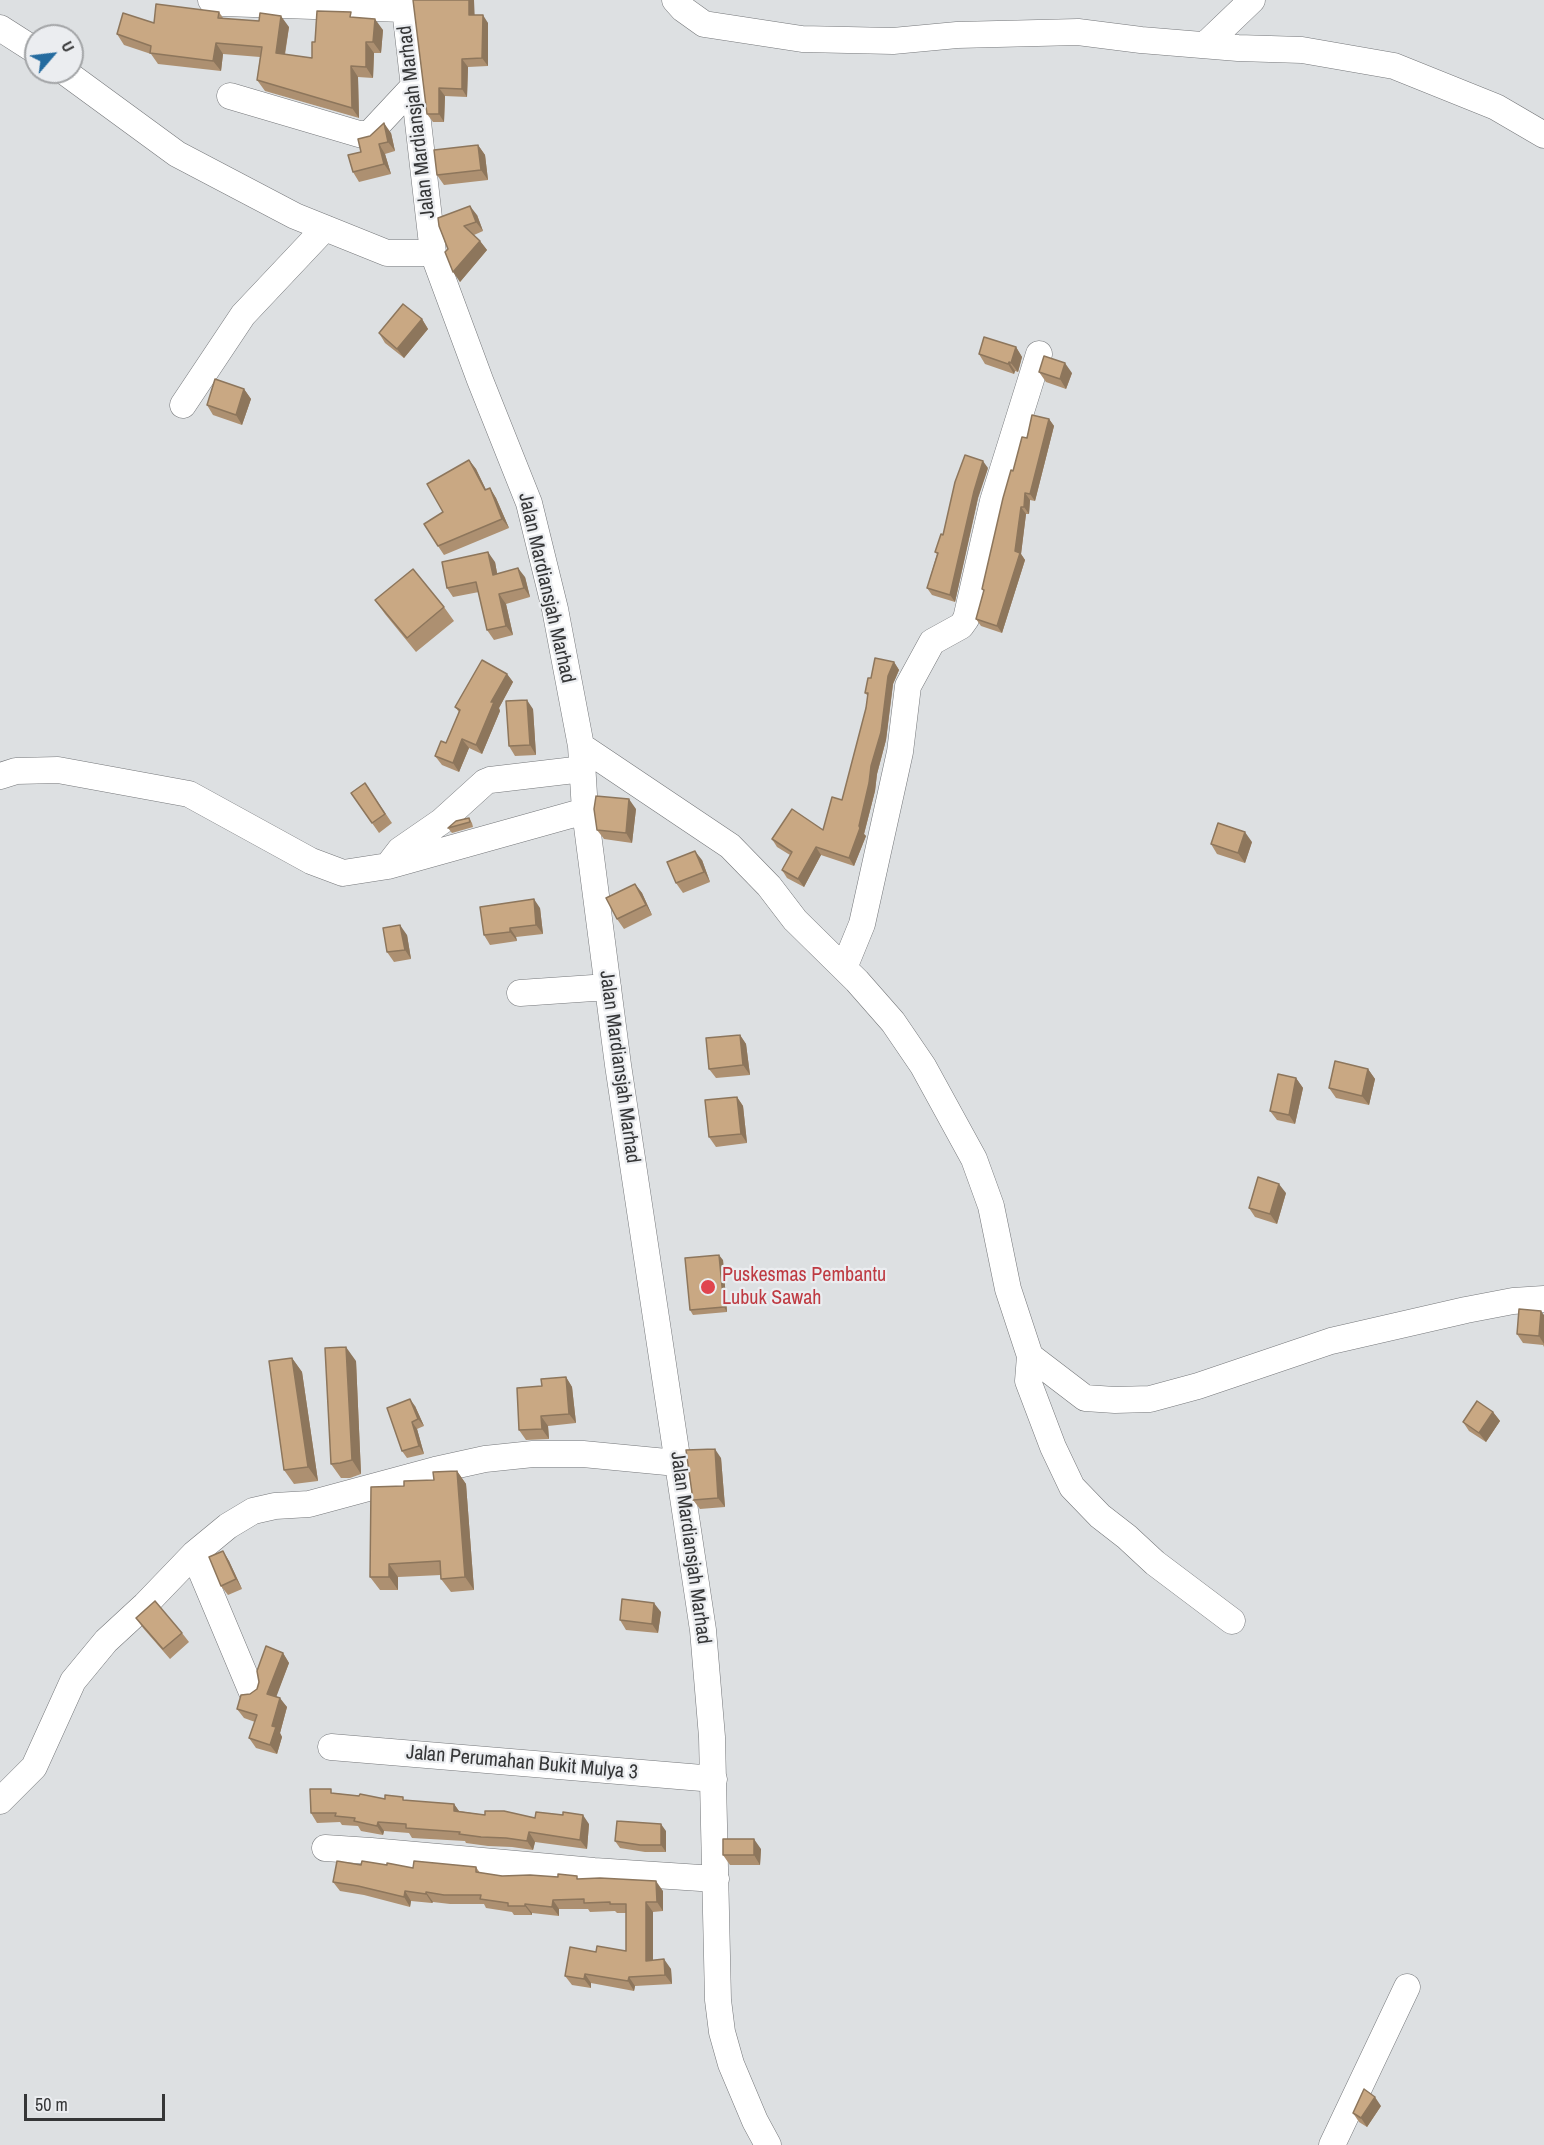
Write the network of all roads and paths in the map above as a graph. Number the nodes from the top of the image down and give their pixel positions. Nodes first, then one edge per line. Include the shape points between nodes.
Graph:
1 (211, 0) edge
2 (675, 0) edge
3 (1252, 0) edge
4 (404, 5) edge
5 (0, 28) edge
6 (24, 43) edge
7 (1205, 45) junction
8 (81, 84) edge
9 (412, 87) junction
10 (230, 96) dead end
11 (1544, 135) edge
12 (325, 228) junction
13 (433, 253) junction
14 (1039, 354) dead end
15 (183, 405) dead end
16 (582, 757) junction
17 (0, 776) edge
18 (585, 811) junction
19 (388, 866) junction
20 (844, 968) junction
21 (608, 987) junction
22 (520, 993) dead end
23 (1544, 1299) edge
24 (1030, 1356) junction
25 (677, 1463) junction
26 (194, 1554) junction
27 (1232, 1621) dead end
28 (251, 1690) edge
29 (331, 1747) dead end
30 (714, 1779) junction
31 (0, 1801) edge
32 (325, 1848) dead end
33 (716, 1879) junction
34 (1407, 1987) dead end
35 (768, 2145) edge
36 (1332, 2145) edge

1 - 4 street
2 - 7 street via 704,24 802,39 893,41 1078,32
3 - 7 street
4 - 9 street, Jalan Mardiansjah Marhad
5 - 6 street
7 - 11 street via 1302,50 1394,66 1496,107
8 - 12 street via 177,154
9 - 10 street via 366,134
9 - 13 street, Jalan Mardiansjah Marhad
12 - 13 street via 387,254
12 - 15 street via 243,315
13 - 16 street, Jalan Mardiansjah Marhad via 529,503 555,609
14 - 20 street via 993,501 966,620 932,642 908,686 900,752 862,924
16 - 18 street, Jalan Mardiansjah Marhad
16 - 19 street via 485,782 442,821 400,850
16 - 20 street via 648,789 730,846 795,920
17 - 19 street via 16,771 58,770 189,794 311,861 343,873
18 - 19 street
18 - 21 street, Jalan Mardiansjah Marhad
20 - 24 street via 893,1022 923,1066 974,1159 991,1206 1008,1289
21 - 22 street
21 - 25 street, Jalan Mardiansjah Marhad
23 - 24 street via 1485,1306 1331,1341 1149,1399 1085,1398
24 - 27 street via 1028,1381 1072,1487 1155,1563
25 - 26 street via 583,1454 485,1459 309,1504 253,1511
25 - 30 street, Jalan Mardiansjah Marhad via 703,1630
26 - 28 street
26 - 31 street via 106,1641 73,1681 34,1767
29 - 30 street, Jalan Perumahan Bukit Mulya 3
30 - 33 street, Jalan Mardiansjah Marhad
32 - 33 street
33 - 35 street, Jalan Mardiansjah Marhad via 722,2032 731,2064
34 - 36 street

